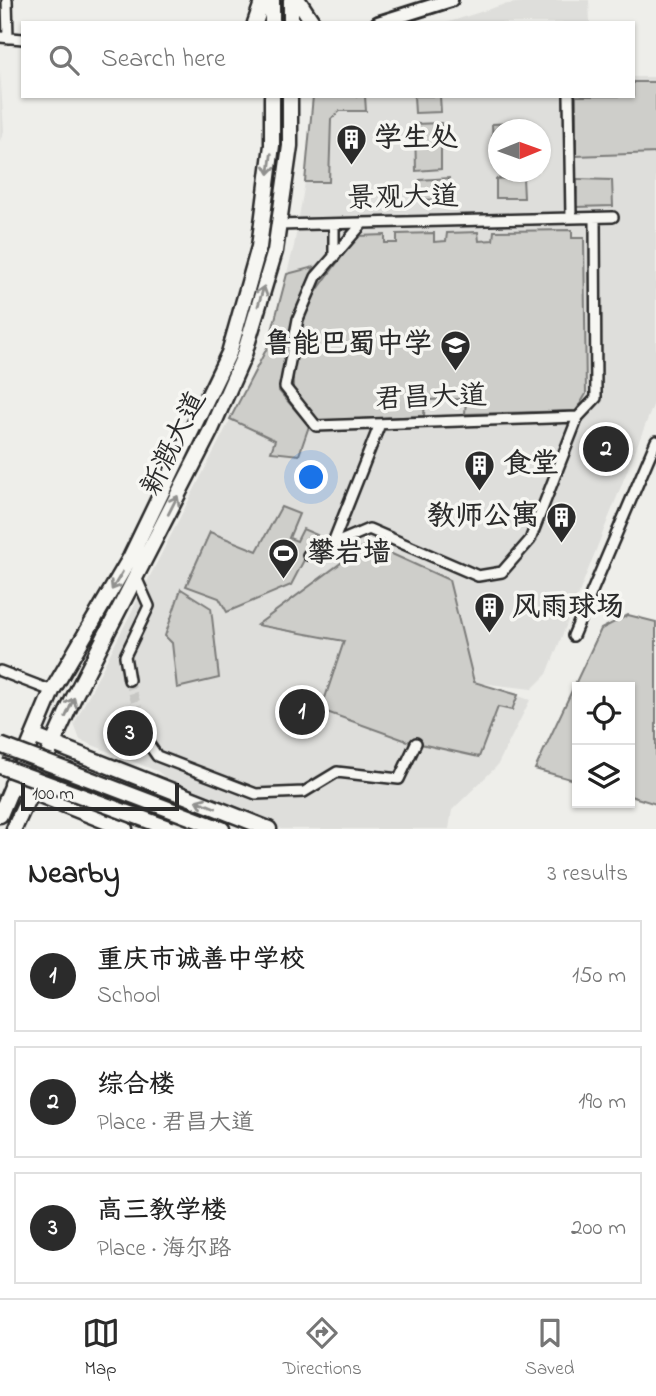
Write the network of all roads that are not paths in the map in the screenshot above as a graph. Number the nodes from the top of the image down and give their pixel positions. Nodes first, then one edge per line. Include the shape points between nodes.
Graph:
1 (7, 0) edge
2 (263, 0) edge
3 (272, 0) edge
4 (291, 0) edge
5 (298, 0) edge
6 (451, 0) edge
7 (256, 21) edge
8 (272, 21) edge
9 (291, 21) edge
10 (312, 21) edge
11 (384, 21) edge
12 (4, 37) edge
13 (272, 98) edge
14 (290, 98) edge
15 (569, 98) edge
16 (613, 217) dead end
17 (571, 218) junction
18 (595, 218) junction
19 (334, 223) junction
20 (363, 223) junction
21 (278, 225) junction
22 (334, 257) junction
23 (578, 417) junction
24 (380, 424) junction
25 (656, 441) edge
26 (332, 545) junction
27 (308, 555) dead end
28 (136, 577) junction
29 (573, 636) dead end
30 (0, 671) edge
31 (129, 680) tunnel mouth
32 (52, 691) junction
33 (33, 736) junction
34 (148, 743) tunnel mouth
35 (416, 743) dead end
36 (54, 744) junction
37 (0, 745) edge
38 (0, 766) edge
39 (12, 784) junction
40 (32, 792) junction
41 (0, 815) edge
42 (215, 826) edge
43 (14, 829) edge
44 (125, 829) edge
45 (171, 829) edge
46 (269, 829) edge

1 - 12 street
2 - 7 main road
3 - 8 main road
4 - 9 main road
5 - 10 main road
6 - 11 street
13 -> 32 main road, 新溉大道 via 272,145 259,247 229,353 130,558
14 - 21 main road, 新溉大道 via 290,146
15 - 17 street
16 - 18 street, 景观大道
17 - 18 street, 景观大道
17 - 20 street, 景观大道
18 - 23 street via 596,398
19 - 20 street, 景观大道
19 - 21 street, 景观大道
19 - 22 street
20 - 22 street, 君昌大道
28 -> 21 main road, 新溉大道 via 243,358 275,251
22 - 24 street, 君昌大道 via 316,277 298,319 285,387 316,426
23 - 24 street, 君昌大道
23 - 26 street via 530,540 502,572 478,576 369,529
24 - 26 street
25 - 29 street
26 - 27 street
28 - 31 street via 149,606 125,656
36 -> 28 main road, 新溉大道
30 - 32 street
32 - 33 main road, 新溉大道
33 - 36 main road
33 - 39 main road, 新溉大道
34 - 35 street via 157,756 256,794 303,792 337,772 399,779
36 - 40 main road, 新溉大道
46 -> 36 main road
37 - 42 main road, bridge
38 - 45 main road, bridge
39 - 40 main road
39 - 41 main road, 新溉大道
40 - 43 main road, 新溉大道
40 - 44 main road

